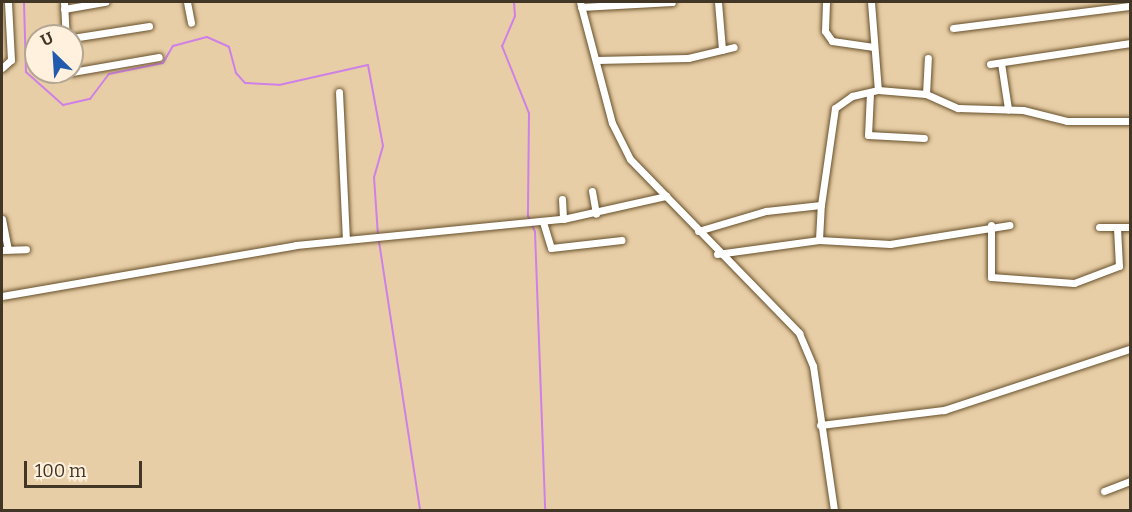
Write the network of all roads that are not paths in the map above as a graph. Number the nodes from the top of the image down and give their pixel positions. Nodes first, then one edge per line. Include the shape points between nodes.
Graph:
1 (8, 2) edge
2 (105, 2) edge
3 (187, 2) edge
4 (672, 2) edge
5 (718, 2) edge
6 (826, 2) edge
7 (871, 2) edge
8 (581, 4) edge
9 (64, 5) edge
10 (1131, 6) edge
11 (191, 23) dead end
12 (65, 24) edge
13 (149, 26) dead end
14 (953, 28) dead end
15 (84, 36) edge
16 (1131, 43) edge
17 (734, 47) dead end
18 (874, 47) junction
19 (722, 50) junction
20 (159, 57) dead end
21 (928, 58) dead end
22 (596, 60) junction
23 (1001, 63) junction
24 (990, 64) dead end
25 (2, 68) edge
26 (84, 70) edge
27 (874, 91) junction
28 (339, 92) dead end
29 (926, 94) junction
30 (1008, 109) junction
31 (1131, 121) edge
32 (924, 138) dead end
33 (592, 191) dead end
34 (666, 196) junction
35 (562, 200) dead end
36 (821, 205) junction
37 (596, 214) junction
38 (2, 219) edge
39 (563, 219) junction
40 (539, 223) junction
41 (991, 225) junction
42 (1010, 225) dead end
43 (1099, 227) dead end
44 (1131, 227) edge
45 (1117, 230) junction
46 (698, 231) junction
47 (346, 239) junction
48 (622, 240) dead end
49 (819, 240) junction
50 (26, 249) dead end
51 (5, 250) edge
52 (717, 254) junction
53 (2, 296) edge
54 (1131, 349) edge
55 (820, 425) junction
56 (1131, 481) edge
57 (1104, 491) dead end
58 (834, 510) edge

1 - 25 street via 11,60
2 - 9 street
3 - 11 street
4 - 8 street
5 - 19 street
6 - 18 street via 825,31 831,41
7 - 18 street
8 - 22 street
9 - 12 street
10 - 14 street
13 - 15 street
16 - 23 street
17 - 19 street
18 - 27 street
19 - 22 street via 688,58
20 - 26 street
21 - 29 street
22 - 34 street via 622,147
23 - 24 street
23 - 30 street
27 - 29 street
27 - 32 street via 868,135
27 - 36 street via 843,99 835,108
28 - 47 street
29 - 30 street via 958,108
30 - 31 street via 1066,121
33 - 37 street
34 - 37 street
34 - 46 street
35 - 39 street
36 - 46 street via 766,211
36 - 49 street
37 - 39 street
38 - 51 street
39 - 40 street
40 - 47 street
40 - 48 street via 551,248
41 - 42 street
41 - 45 street via 991,277 1074,283 1119,266
41 - 49 street via 890,244
43 - 45 street
44 - 45 street
46 - 52 street
47 - 53 street
49 - 52 street
50 - 51 street
52 - 55 street via 800,333 813,366
54 - 55 street via 944,410
55 - 58 street
56 - 57 street

